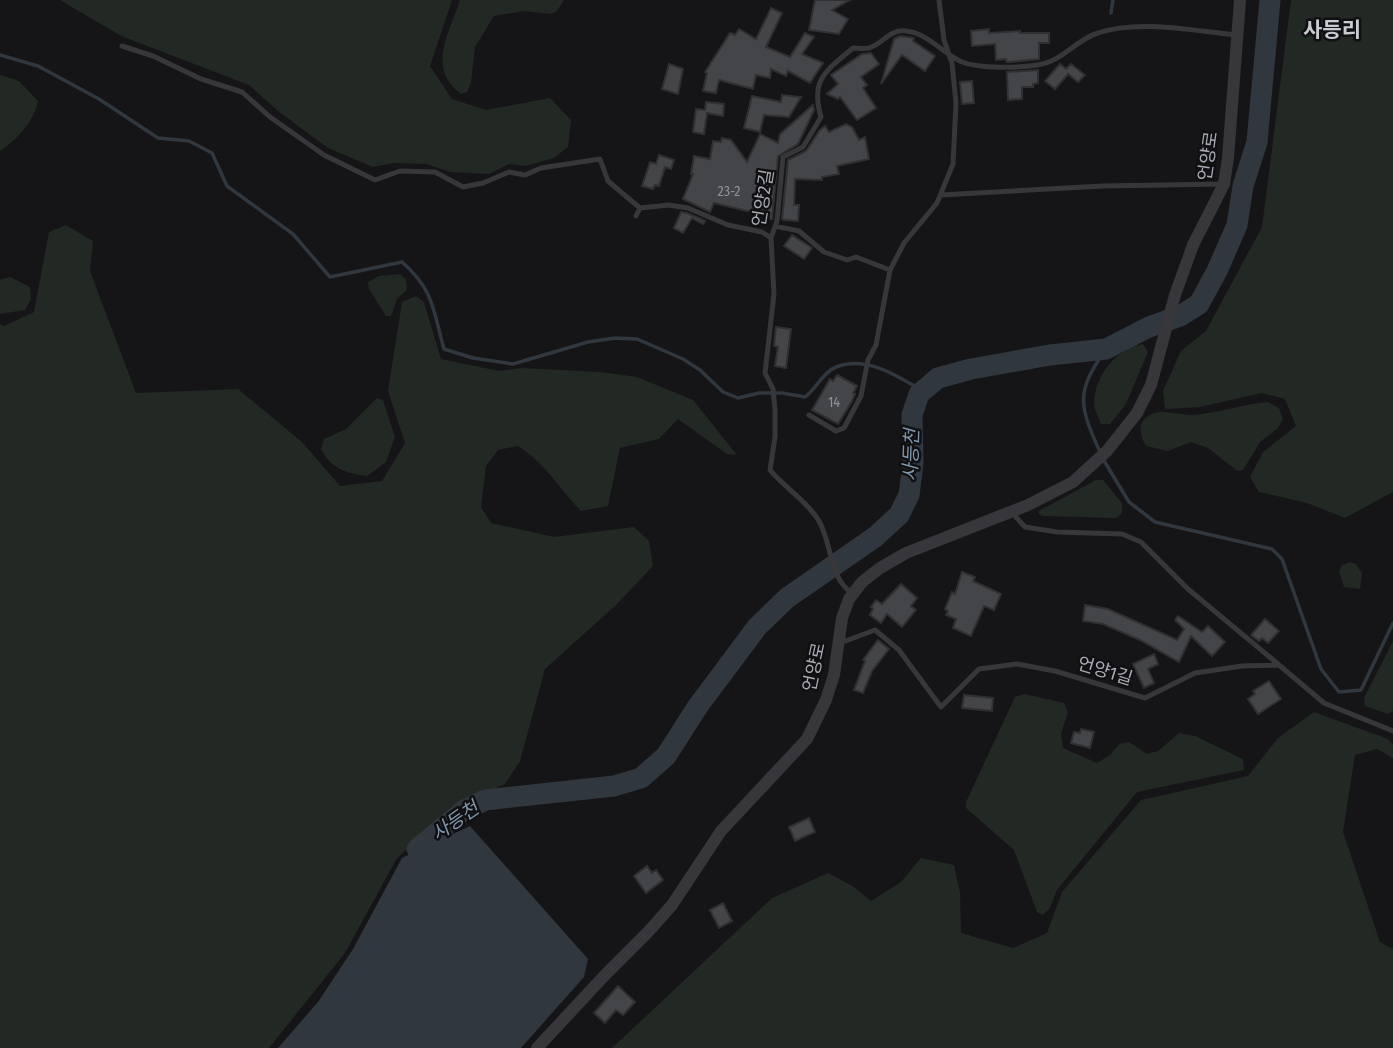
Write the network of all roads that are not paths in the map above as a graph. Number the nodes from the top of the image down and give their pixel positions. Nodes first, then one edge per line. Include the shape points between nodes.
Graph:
1 (939, 0) edge
2 (1240, 0) edge
3 (1237, 35) junction
4 (121, 46) dead end
5 (948, 52) junction
6 (1224, 184) junction
7 (941, 195) junction
8 (640, 208) junction
9 (636, 216) dead end
10 (775, 226) junction
11 (771, 238) junction
12 (890, 270) junction
13 (809, 415) dead end
14 (1011, 511) junction
15 (853, 594) junction
16 (837, 644) junction
17 (1279, 665) junction
18 (1393, 731) edge
19 (537, 1048) edge

1 - 5 lane
2 - 3 street, 언양로
3 - 5 lane, 언양2길 via 1116,27 1094,34 1056,61 1037,65 979,65 961,62
3 - 6 street, 언양로
4 - 8 lane via 243,92 324,156 375,180 400,171 435,172 463,187 509,172 524,175 600,159 608,181
5 - 7 lane via 953,63 955,142 953,164
5 - 10 lane, 언양2길 via 914,32 896,31 869,48 852,48 828,70 816,88 821,117 803,147 783,157
6 - 7 lane
6 - 14 street, 언양로 via 1193,245 1137,413 1073,482
7 - 12 lane via 904,243
8 - 9 lane
8 - 11 lane via 688,208
10 - 11 lane, 언양2길
10 - 12 lane via 799,231 824,252 847,260 856,257
11 - 15 lane, 언양2길 via 774,294 765,373 773,397 775,437 770,470 819,521 837,578
12 - 13 lane via 876,345 861,396 844,428 836,431
14 - 15 street, 언양로 via 906,552 862,582
14 - 17 lane via 1025,527 1122,534 1141,542 1188,589
15 - 16 street, 언양로
16 - 17 lane, 언양1길 via 875,631 899,650 941,707 979,669 1017,664 1145,698 1195,673
16 - 19 street, 언양로 via 830,688 807,739 721,831 672,905
17 - 18 lane via 1325,703

